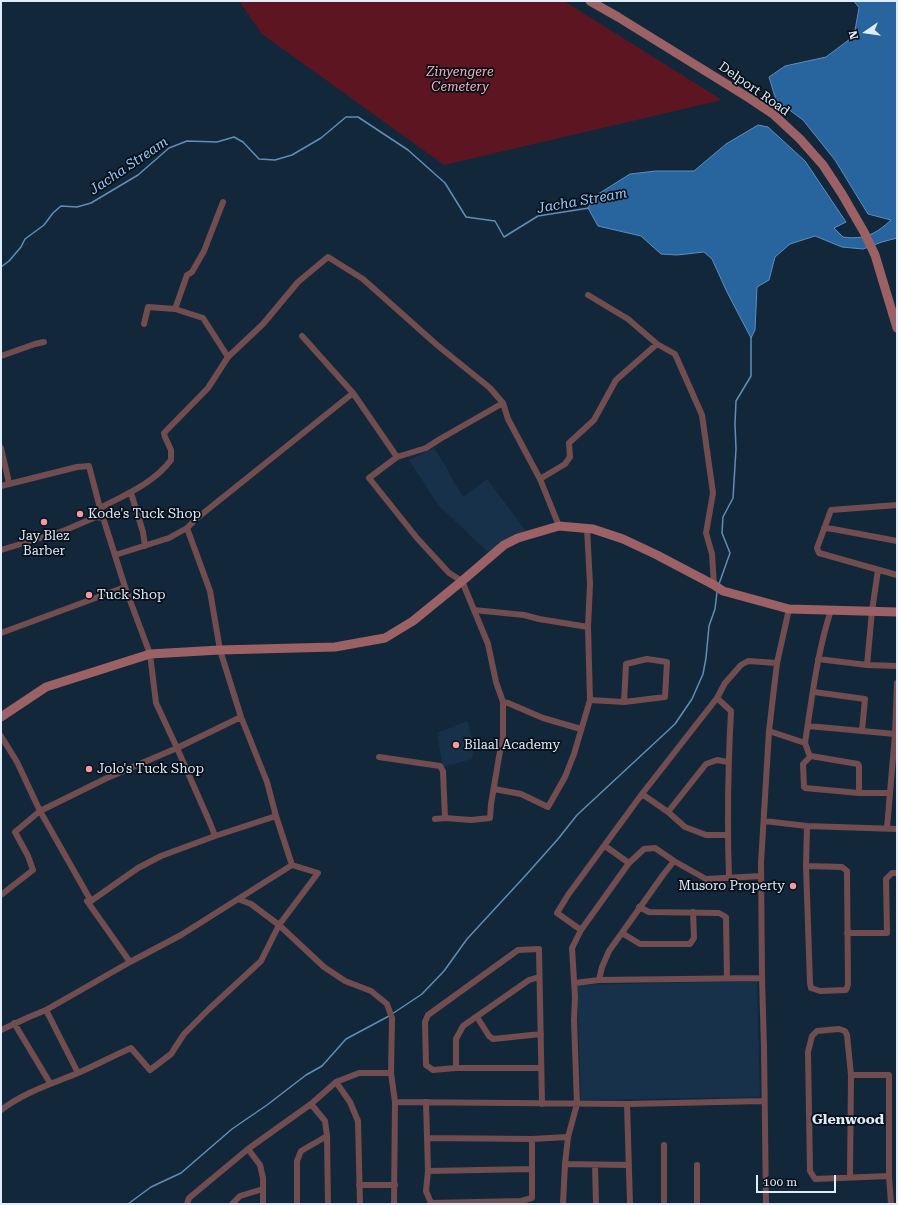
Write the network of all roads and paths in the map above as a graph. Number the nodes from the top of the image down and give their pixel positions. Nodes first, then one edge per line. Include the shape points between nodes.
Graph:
1 (590, 1) edge
2 (223, 202) dead end
3 (588, 295) dead end
4 (175, 309) junction
5 (144, 324) dead end
6 (897, 328) edge
7 (302, 336) dead end
8 (44, 342) dead end
9 (657, 344) junction
10 (1, 356) edge
11 (228, 357) junction
12 (352, 393) junction
13 (503, 403) junction
14 (1, 448) edge
15 (397, 457) junction
16 (540, 479) junction
17 (9, 483) junction
18 (1, 486) edge
19 (131, 493) junction
20 (897, 505) edge
21 (100, 508) junction
22 (103, 518) junction
23 (559, 526) junction
24 (187, 528) junction
25 (587, 528) junction
26 (824, 528) junction
27 (897, 541) edge
28 (145, 546) junction
29 (1, 550) edge
30 (115, 555) junction
31 (878, 570) junction
32 (897, 575) edge
33 (462, 582) junction
34 (714, 585) junction
35 (125, 587) junction
36 (789, 609) junction
37 (474, 610) junction
38 (831, 610) junction
39 (872, 611) junction
40 (897, 612) edge
41 (588, 627) junction
42 (1, 633) edge
43 (220, 650) junction
44 (150, 654) junction
45 (818, 659) junction
46 (777, 663) junction
47 (867, 665) junction
48 (897, 666) edge
49 (897, 683) edge
50 (814, 692) junction
51 (717, 698) junction
52 (590, 700) junction
53 (503, 702) junction
54 (624, 702) junction
55 (1, 717) edge
56 (240, 717) junction
57 (808, 726) junction
58 (581, 729) junction
59 (770, 731) junction
60 (862, 731) junction
61 (895, 734) junction
62 (1, 736) edge
63 (805, 743) junction
64 (177, 748) junction
65 (811, 756) junction
66 (379, 757) dead end
67 (728, 762) junction
68 (494, 789) junction
69 (859, 793) junction
70 (642, 794) junction
71 (890, 794) junction
72 (40, 811) junction
73 (668, 812) junction
74 (276, 816) junction
75 (445, 818) junction
76 (435, 819) dead end
77 (764, 822) junction
78 (807, 826) junction
79 (888, 828) junction
80 (897, 829) edge
81 (727, 835) junction
82 (215, 836) junction
83 (605, 846) junction
84 (674, 862) junction
85 (629, 863) junction
86 (292, 865) junction
87 (806, 866) junction
88 (897, 873) edge
89 (761, 876) junction
90 (729, 878) junction
91 (1, 894) edge
92 (238, 899) junction
93 (91, 901) junction
94 (639, 907) junction
95 (693, 912) junction
96 (279, 925) junction
97 (581, 930) junction
98 (622, 933) junction
99 (847, 933) junction
100 (130, 962) junction
101 (539, 977) junction
102 (727, 978) junction
103 (762, 978) junction
104 (599, 980) junction
105 (575, 983) junction
106 (46, 1010) junction
107 (477, 1017) junction
108 (14, 1023) junction
109 (1, 1030) edge
110 (541, 1034) junction
111 (456, 1068) junction
112 (541, 1068) junction
113 (78, 1073) junction
114 (391, 1073) junction
115 (851, 1075) junction
116 (336, 1082) junction
117 (50, 1083) junction
118 (764, 1101) junction
119 (395, 1102) junction
120 (426, 1102) junction
121 (311, 1104) junction
122 (542, 1104) junction
123 (577, 1104) junction
124 (627, 1104) junction
125 (1, 1110) edge
126 (327, 1136) junction
127 (568, 1137) junction
128 (427, 1138) junction
129 (532, 1139) junction
130 (664, 1146) dead end
131 (248, 1149) junction
132 (565, 1164) junction
133 (595, 1165) junction
134 (629, 1165) junction
135 (697, 1165) dead end
136 (532, 1169) junction
137 (428, 1172) junction
138 (889, 1176) junction
139 (850, 1177) junction
140 (360, 1185) junction
141 (395, 1185) junction
142 (263, 1189) junction
143 (186, 1204) edge
144 (232, 1204) edge
145 (263, 1204) edge
146 (297, 1204) edge
147 (328, 1204) edge
148 (360, 1204) edge
149 (394, 1204) edge
150 (563, 1204) edge
151 (596, 1204) edge
152 (630, 1204) edge
153 (664, 1204) edge
154 (697, 1204) edge
155 (766, 1204) edge
156 (891, 1204) edge

1 - 6 street, Delport Road via 773,114 800,139 823,165 864,232 872,248
2 - 4 street via 204,251 188,275
3 - 9 street via 628,319
4 - 5 street via 148,307
4 - 11 street via 203,318
7 - 12 street
8 - 10 street
9 - 16 street via 616,380 594,420 569,443 570,457 565,464
9 - 34 street via 675,354 702,416 713,494 706,533 712,554
11 - 13 street via 263,324 298,282 328,257 363,279 490,388
11 - 19 street via 208,388 164,433 171,450 171,460 164,469
12 - 15 street
12 - 24 street
13 - 15 street via 426,448
13 - 16 street via 508,419
14 - 17 street
15 - 33 street via 369,478 417,538 449,573
16 - 23 street
17 - 18 street
17 - 21 street via 89,466
19 - 21 street
19 - 28 street
20 - 26 street via 831,510
21 - 22 street
22 - 29 street via 96,517 63,531
22 - 30 street
23 - 25 street
23 - 33 street via 518,538 504,545
24 - 28 street via 169,538
24 - 43 street via 210,591
25 - 34 street via 623,539
25 - 41 street via 590,584
26 - 27 street
26 - 31 street via 817,548 819,553
28 - 30 street
30 - 35 street
31 - 32 street
31 - 39 street
33 - 37 street
33 - 43 street via 413,621 385,638 335,647
34 - 36 street via 723,591
35 - 42 street
35 - 44 street
36 - 38 street
36 - 46 street
37 - 41 street via 524,615
37 - 53 street via 488,644
38 - 39 street
38 - 45 street
39 - 40 street
39 - 47 street
41 - 52 street
43 - 44 street
43 - 56 street
44 - 55 street via 46,687
44 - 64 street via 156,703
45 - 47 street
45 - 50 street
46 - 51 street via 748,662 741,665 725,683
46 - 59 street
47 - 48 street
49 - 61 street
50 - 57 street
50 - 60 street via 865,699
51 - 67 street via 731,711
51 - 70 street
52 - 54 street
52 - 58 street
53 - 58 street via 543,718
53 - 68 street via 503,737
54 - 54 street via 665,697 667,662 647,659 626,664
56 - 64 street
56 - 74 street via 267,782
57 - 60 street
57 - 63 street
58 - 68 street via 565,777 548,806 521,794
59 - 63 street
59 - 77 street
60 - 61 street
61 - 71 street
62 - 72 street via 17,762
63 - 65 street
64 - 72 street via 106,778
64 - 82 street
65 - 69 street via 858,764
65 - 69 street via 803,764 805,788
66 - 75 street via 440,766 443,771
67 - 73 street via 717,760 706,764
67 - 81 street
68 - 75 street via 490,818
69 - 71 street
70 - 73 street
70 - 83 street
71 - 79 street
72 - 91 street via 15,832 33,870
72 - 93 street
73 - 81 street via 685,827 706,835
74 - 82 street
74 - 86 street
75 - 76 street
77 - 78 street
77 - 89 street
78 - 79 street
78 - 87 street
79 - 80 street
81 - 90 street
82 - 93 street via 161,856 138,868
83 - 85 street
83 - 97 street via 557,914
84 - 85 street via 655,848 644,850
84 - 90 street via 706,879
84 - 94 street
85 - 97 street
86 - 92 street
86 - 96 street via 318,873
87 - 99 street via 842,867 847,871
87 - 99 street via 811,988 820,991 846,990
88 - 99 street via 892,873 886,879 887,933
89 - 90 street
89 - 103 street
92 - 96 street via 251,904
92 - 100 street via 181,935
93 - 100 street via 87,901
94 - 95 street via 649,912
94 - 98 street
95 - 98 street via 694,938 690,944 640,944
95 - 102 street via 719,913 726,917
96 - 113 street via 262,962 184,1034 171,1054 150,1070 131,1048
96 - 114 street via 324,967 345,981 371,991 387,1004 392,1018
97 - 105 street via 572,948
98 - 104 street via 609,951
100 - 106 street
101 - 107 street via 529,980
101 - 110 street
101 - 111 street via 539,949 518,950 428,1015 425,1022 426,1065 433,1070
102 - 103 street
102 - 104 street
103 - 118 street
104 - 105 street
105 - 123 street
106 - 108 street
106 - 113 street
107 - 110 street via 492,1039
107 - 111 street via 463,1026 456,1039
108 - 109 street
108 - 117 street
110 - 112 street
111 - 112 street
112 - 122 street
113 - 117 street
114 - 116 street via 359,1073
114 - 119 street
115 - 138 street via 889,1075
115 - 139 street
115 - 139 street via 845,1032 839,1029 817,1031 812,1036 808,1052 810,1172 815,1179
116 - 121 street
116 - 140 street via 350,1102 358,1121
117 - 125 street via 15,1100
118 - 124 street
118 - 155 street
119 - 120 street
119 - 141 street
120 - 122 street
120 - 128 street
121 - 126 street via 325,1121
121 - 131 street
122 - 123 street
123 - 124 street
123 - 127 street
124 - 134 street
126 - 146 street via 301,1151 297,1161
126 - 147 street
127 - 129 street
127 - 132 street
128 - 129 street
128 - 137 street
129 - 136 street
130 - 153 street
131 - 142 street via 260,1165
131 - 143 street via 189,1198
132 - 133 street
132 - 150 street
133 - 134 street
133 - 151 street
134 - 152 street
135 - 154 street
136 - 137 street
136 - 137 street via 532,1198 521,1201 431,1203 426,1191
138 - 139 street
138 - 156 street
140 - 141 street
140 - 148 street
141 - 149 street
142 - 144 street via 240,1196
142 - 145 street

